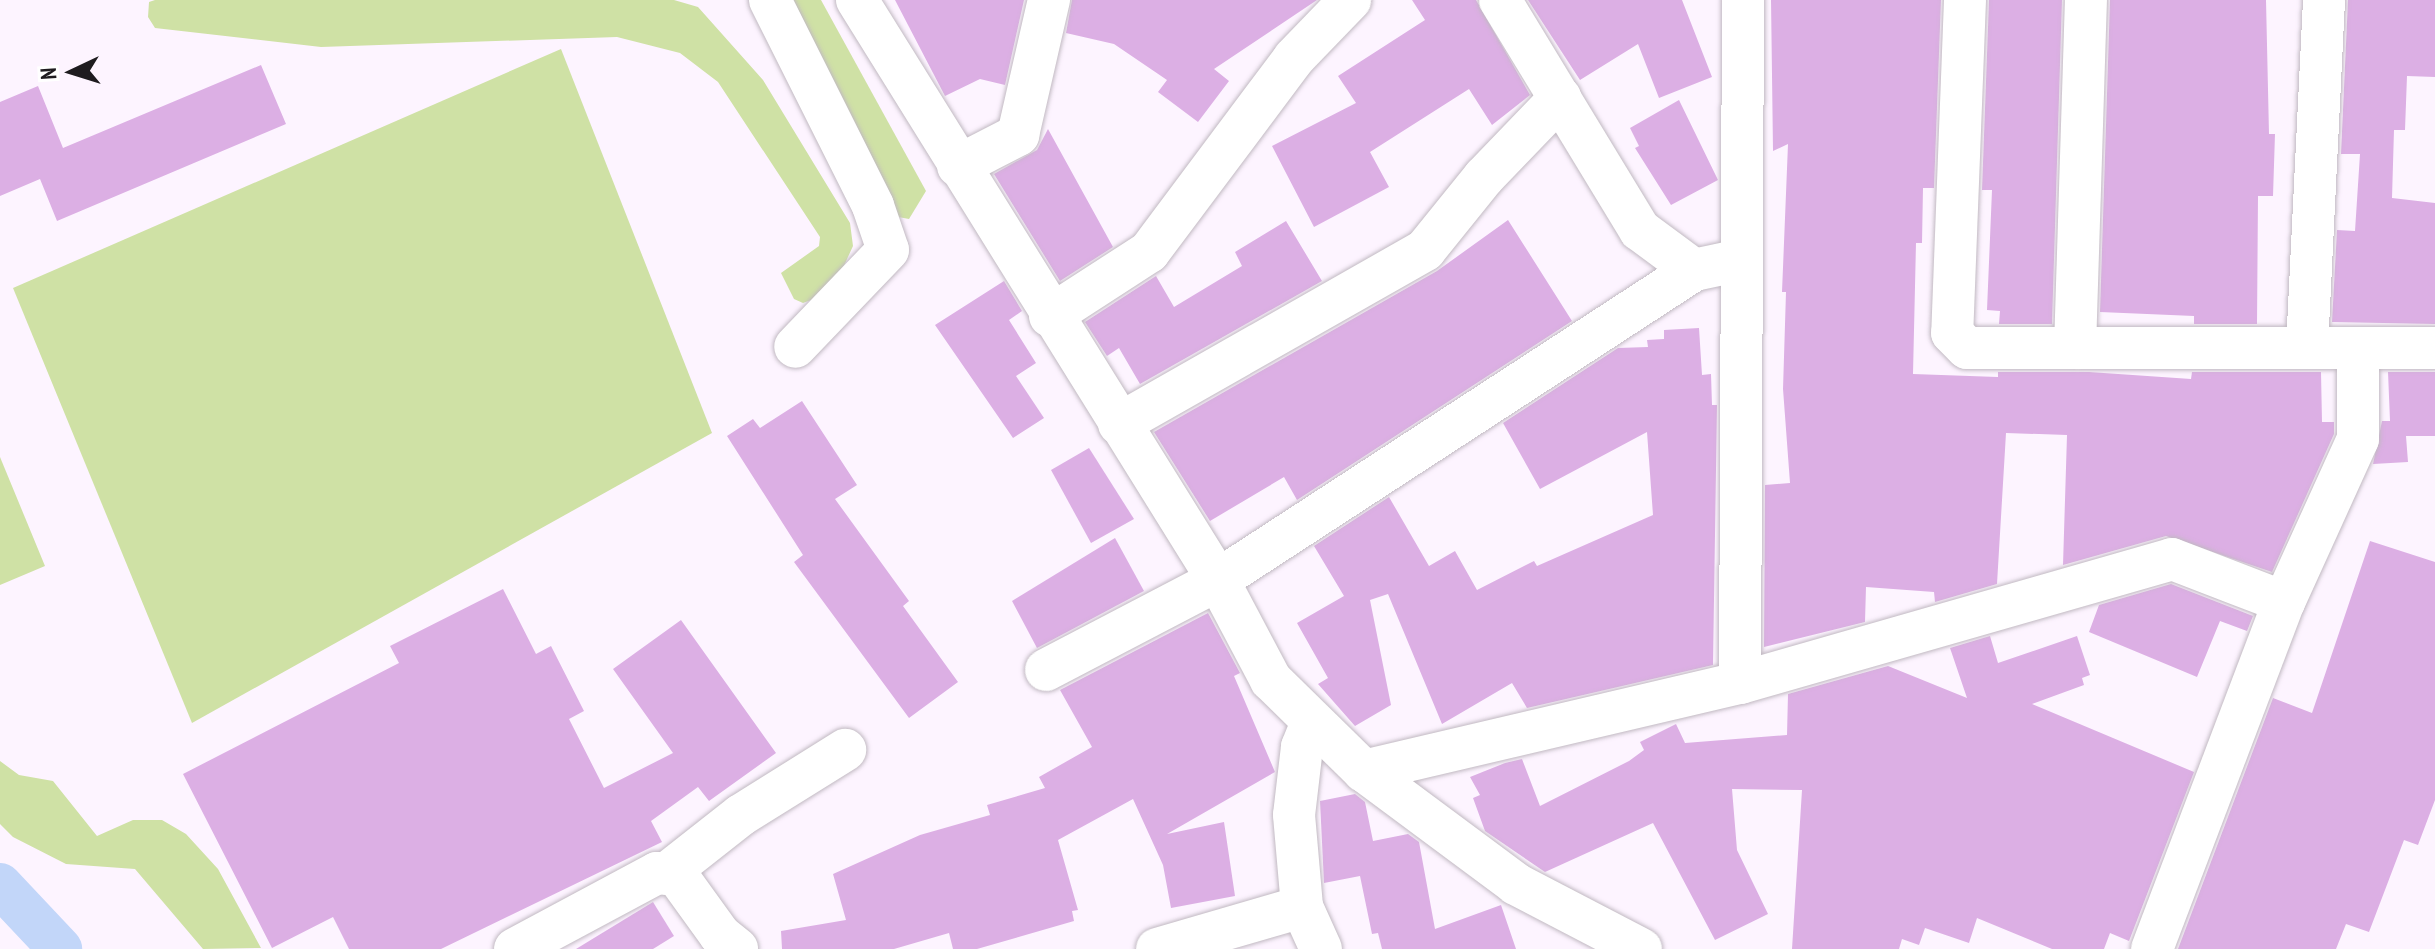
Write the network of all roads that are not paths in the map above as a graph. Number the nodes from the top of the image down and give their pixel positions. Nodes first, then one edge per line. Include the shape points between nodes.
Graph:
1 (770, 0) edge
2 (857, 0) edge
3 (1049, 0) edge
4 (1350, 0) edge
5 (1500, 0) edge
6 (1743, 0) edge
7 (1965, 0) edge
8 (2086, 0) edge
9 (2324, 0) edge
10 (1560, 98) junction
11 (958, 166) junction
12 (1741, 260) junction
13 (1694, 270) junction
14 (1050, 316) junction
15 (795, 347) dead end
16 (2075, 348) junction
17 (2307, 348) junction
18 (2358, 348) junction
19 (2435, 348) edge
20 (1119, 424) junction
21 (1218, 580) junction
22 (2284, 602) junction
23 (1046, 670) dead end
24 (1740, 683) junction
25 (1312, 722) junction
26 (845, 750) dead end
27 (1364, 771) junction
28 (666, 874) junction
29 (1302, 907) junction
30 (1164, 948) edge
31 (515, 949) edge
32 (737, 949) edge
33 (1321, 949) edge
34 (1641, 949) edge
35 (2152, 949) edge

1 - 15 street via 873,206 888,250
2 - 11 street
3 - 11 street via 1018,135
4 - 14 street via 1294,58 1149,252
5 - 10 street
6 - 12 street
7 - 16 street via 1952,333 1967,348
8 - 16 street
9 - 17 street
10 - 13 street via 1640,230
10 - 20 street via 1484,177 1425,250
11 - 14 street
12 - 13 street
12 - 24 street
13 - 21 street
14 - 20 street
16 - 17 street
17 - 18 street
18 - 19 street
18 - 22 street via 2358,439
20 - 21 street
21 - 23 street
21 - 25 street via 1271,680
22 - 24 street via 2172,559
22 - 35 street
24 - 27 street
25 - 27 street
25 - 29 street via 1302,747 1294,815
26 - 28 street via 741,815
27 - 34 street via 1516,884
28 - 31 street via 657,873
28 - 32 street via 676,874 720,935
29 - 30 street
29 - 33 street

